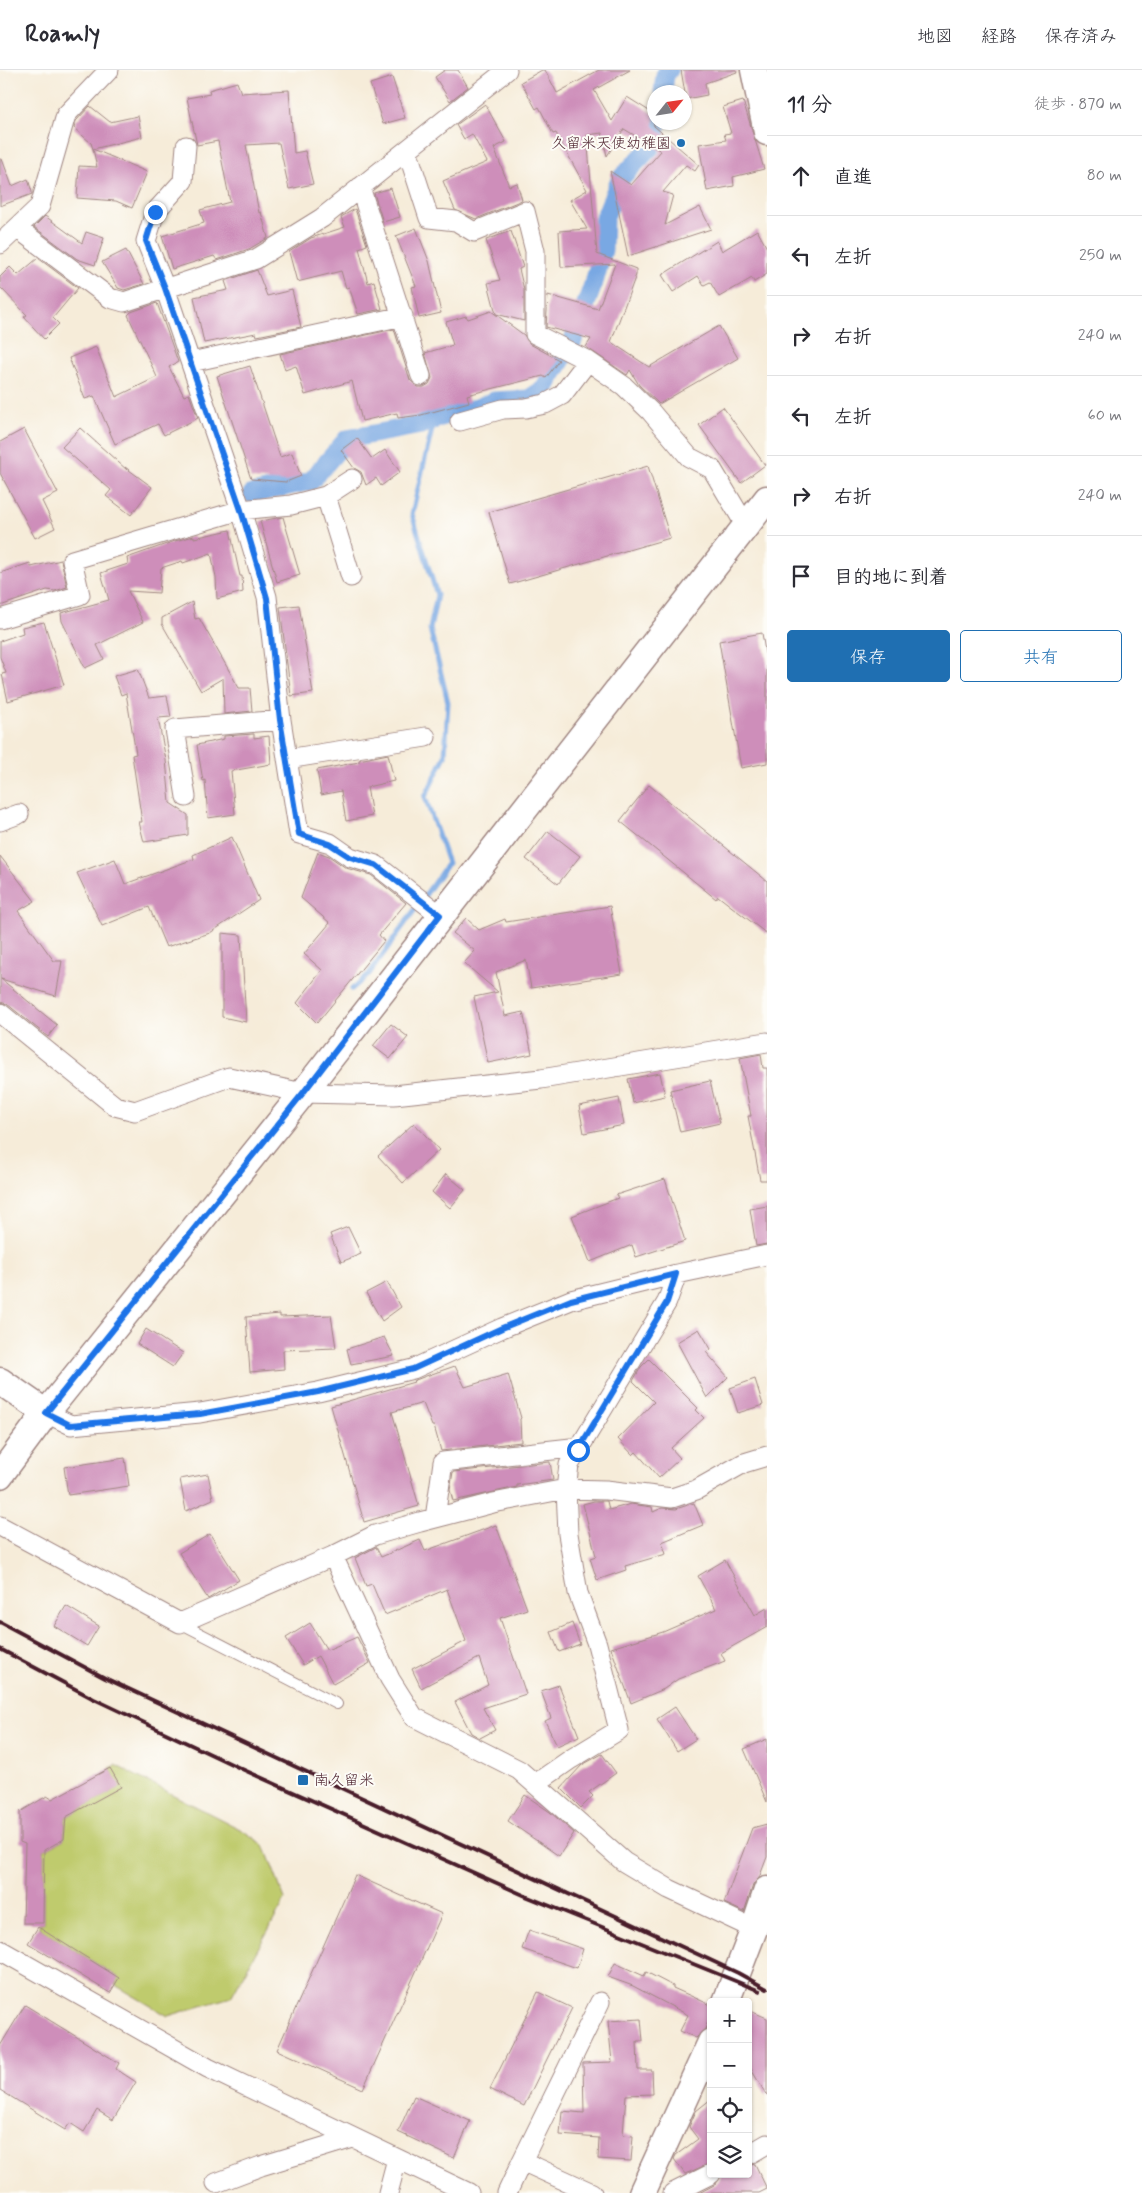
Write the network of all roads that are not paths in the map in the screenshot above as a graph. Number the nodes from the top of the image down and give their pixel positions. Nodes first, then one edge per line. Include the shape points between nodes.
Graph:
1 (109, 70) edge
2 (507, 70) edge
3 (754, 70) edge
4 (767, 132) edge
5 (186, 146) dead end
6 (407, 150) junction
7 (360, 187) junction
8 (17, 228) junction
9 (0, 244) edge
10 (165, 288) junction
11 (403, 316) junction
12 (588, 360) junction
13 (191, 362) junction
14 (421, 376) dead end
15 (460, 420) dead end
16 (352, 479) dead end
17 (326, 496) junction
18 (767, 499) edge
19 (241, 510) junction
20 (746, 526) junction
21 (351, 577) dead end
22 (0, 619) edge
23 (280, 720) junction
24 (426, 737) dead end
25 (287, 759) junction
26 (186, 797) dead end
27 (19, 814) dead end
28 (0, 821) edge
29 (440, 915) junction
30 (0, 1013) edge
31 (767, 1042) edge
32 (303, 1093) junction
33 (767, 1254) edge
34 (676, 1274) junction
35 (0, 1381) edge
36 (46, 1413) junction
37 (578, 1450) junction
38 (767, 1456) edge
39 (0, 1475) edge
40 (566, 1490) junction
41 (435, 1518) junction
42 (0, 1526) edge
43 (333, 1556) junction
44 (180, 1623) junction
45 (336, 1704) dead end
46 (535, 1784) junction
47 (767, 1890) edge
48 (754, 1929) junction
49 (0, 1950) edge
50 (728, 1998) edge
51 (600, 2002) dead end
52 (711, 2043) edge
53 (352, 2138) junction
54 (767, 2144) edge
55 (752, 2153) edge
56 (397, 2159) junction
57 (522, 2161) junction
58 (707, 2176) edge
59 (216, 2183) dead end
60 (388, 2193) edge
61 (469, 2193) edge
62 (507, 2193) edge
63 (592, 2193) edge
64 (643, 2193) edge
65 (674, 2193) edge

1 - 8 street via 66,115 40,206
2 - 6 street
3 - 4 street
5 - 10 street via 183,181 155,212 146,241
6 - 7 street
6 - 12 street via 429,218 456,221 474,232 525,211 534,251 535,334
7 - 10 street via 322,218 256,260
7 - 11 street
8 - 9 street
8 - 10 street via 110,298 124,302
10 - 13 street
11 - 13 street
11 - 14 street
12 - 15 street via 562,395 545,404 503,409
12 - 20 street via 644,405 689,457 712,470
13 - 19 street
16 - 17 street
17 - 19 street via 291,505
17 - 21 street
18 - 20 street
19 - 22 street via 72,560 80,596
19 - 23 street via 267,598
20 - 29 street
23 - 25 street
23 - 26 street via 175,729
24 - 25 street
25 - 29 street via 299,834 376,865
27 - 28 street
29 - 32 street
30 - 32 street via 115,1106 135,1111 229,1078
31 - 32 street via 541,1079 414,1093
32 - 36 street
33 - 34 street
34 - 36 street via 571,1300 413,1369 318,1392 200,1414 70,1425
34 - 37 street via 667,1302
35 - 36 street
36 - 39 street
37 - 40 street via 569,1466
37 - 41 street via 571,1448 443,1462
38 - 40 street via 744,1463 696,1490 672,1498 606,1490
40 - 41 street via 493,1503
40 - 46 street via 568,1534 578,1593 597,1644 619,1730
41 - 43 street via 376,1536
42 - 44 street
43 - 44 street
43 - 46 street via 390,1679 414,1717 520,1770
44 - 45 lane
46 - 48 street via 624,1862 669,1889
47 - 48 street
48 - 50 street
49 - 53 street via 208,2068
51 - 57 street
52 - 64 street
53 - 56 street
53 - 59 street
54 - 55 street
56 - 60 street
56 - 61 street
57 - 62 street
57 - 63 street
58 - 65 street

